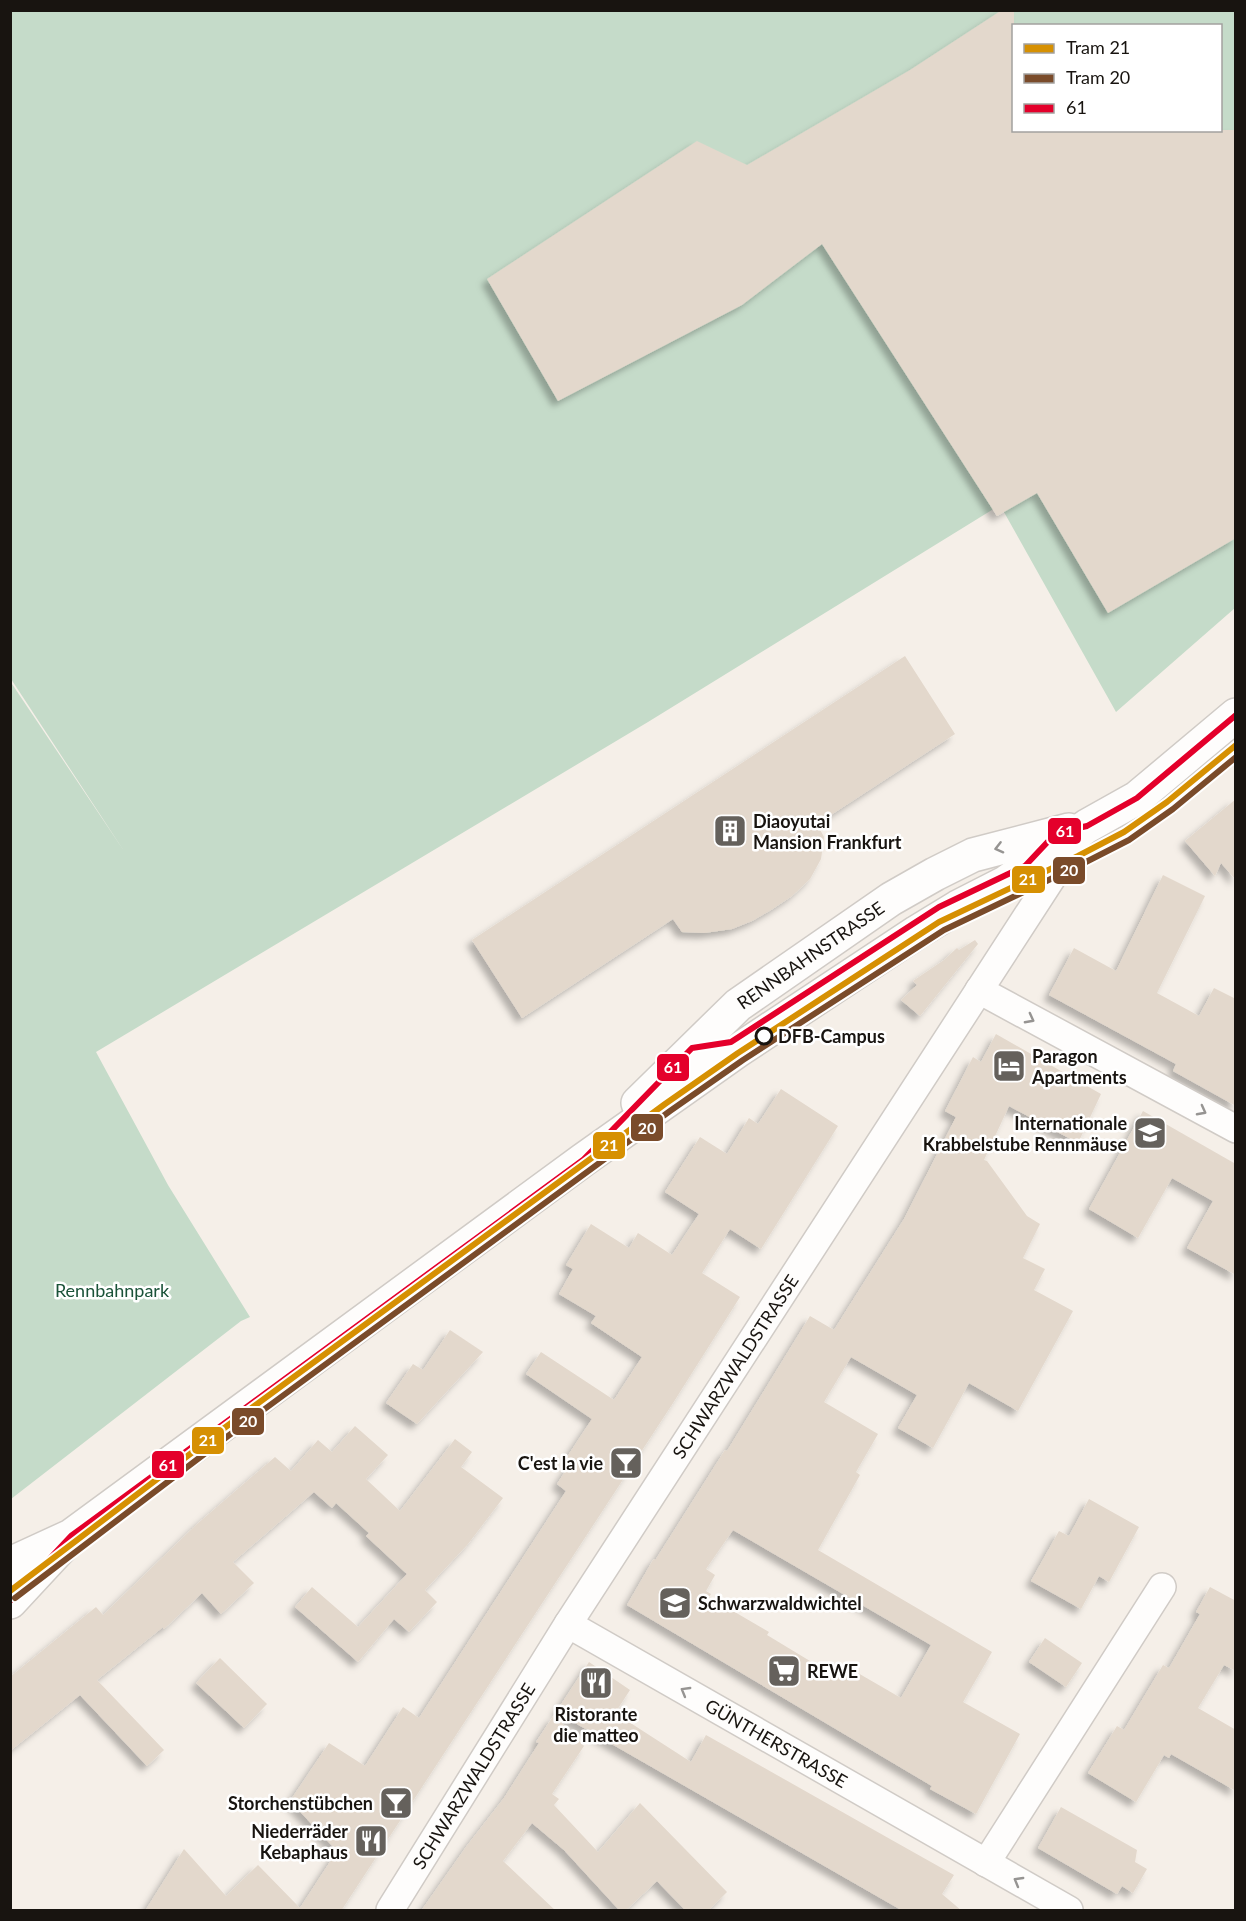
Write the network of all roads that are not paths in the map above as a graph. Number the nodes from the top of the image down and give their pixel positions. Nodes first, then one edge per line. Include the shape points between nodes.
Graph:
1 (1236, 715) edge
2 (1087, 826) junction
3 (979, 990) junction
4 (1236, 1129) edge
5 (71, 1536) junction
6 (10, 1564) edge
7 (1162, 1587) dead end
8 (10, 1602) edge
9 (568, 1624) junction
10 (986, 1863) junction
11 (390, 1911) edge
12 (1069, 1911) edge

1 - 2 main road, RENNBAHNSTRASSE via 1137,798
2 - 3 street, SCHWARZWALDSTRASSE
2 - 5 main road, RENNBAHNSTRASSE via 1016,876 917,932 737,1051
3 -> 4 street
3 - 9 street, SCHWARZWALDSTRASSE
5 - 6 main road, RENNBAHNSTRASSE
5 - 8 main road, RENNBAHNSTRASSE
7 - 10 street
10 -> 9 street, GÜNTHERSTRASSE
9 - 11 street, SCHWARZWALDSTRASSE
12 -> 10 street, GÜNTHERSTRASSE

